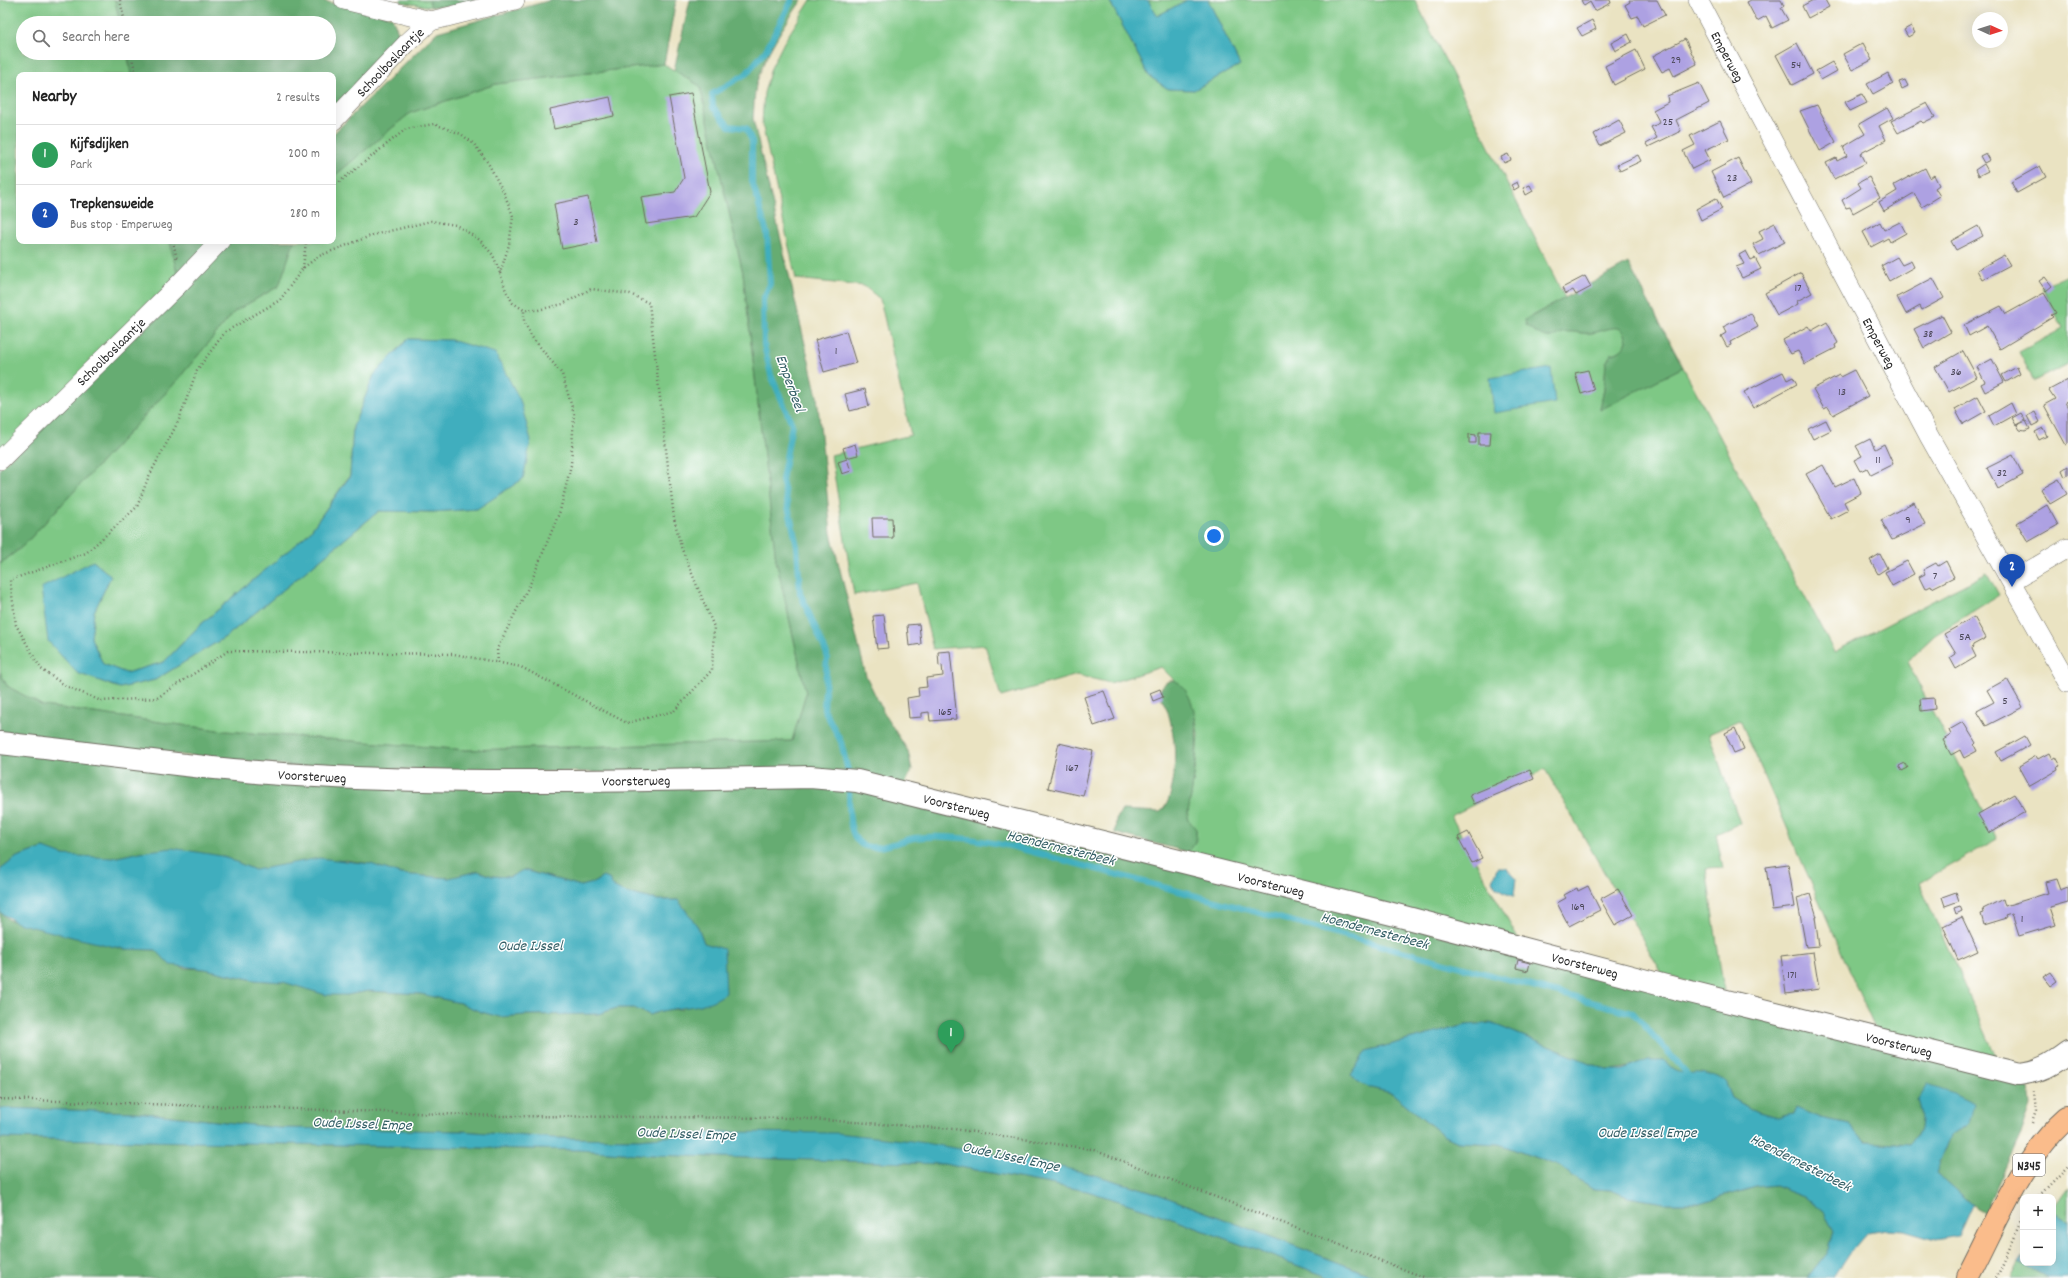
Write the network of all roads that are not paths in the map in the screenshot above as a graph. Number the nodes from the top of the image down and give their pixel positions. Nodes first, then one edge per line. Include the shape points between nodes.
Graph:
1 (344, 0) edge
2 (515, 0) edge
3 (1698, 0) edge
4 (431, 21) junction
5 (336, 118) edge
6 (217, 244) edge
7 (0, 460) edge
8 (2068, 548) edge
9 (2012, 581) junction
10 (2068, 683) edge
11 (0, 743) edge
12 (2068, 1052) edge
13 (2068, 1117) edge
14 (2068, 1138) edge
15 (2012, 1222) edge
16 (1968, 1278) edge
17 (1982, 1278) edge

1 - 4 street
2 - 4 street
3 - 9 street, Emperweg via 1929,436
4 - 5 street, Schoolboslaantje
6 - 7 street, Schoolboslaantje
8 - 9 street
9 - 10 street, Emperweg
11 - 12 street, Voorsterweg via 232,770 315,776 431,781 810,777 857,781 2019,1074 2030,1073 2050,1065
13 - 15 main road, N345 via 2040,1148 2013,1191
14 - 15 main road, N345 via 2040,1168 2023,1194
15 - 16 main road, N345
15 - 17 main road, N345

